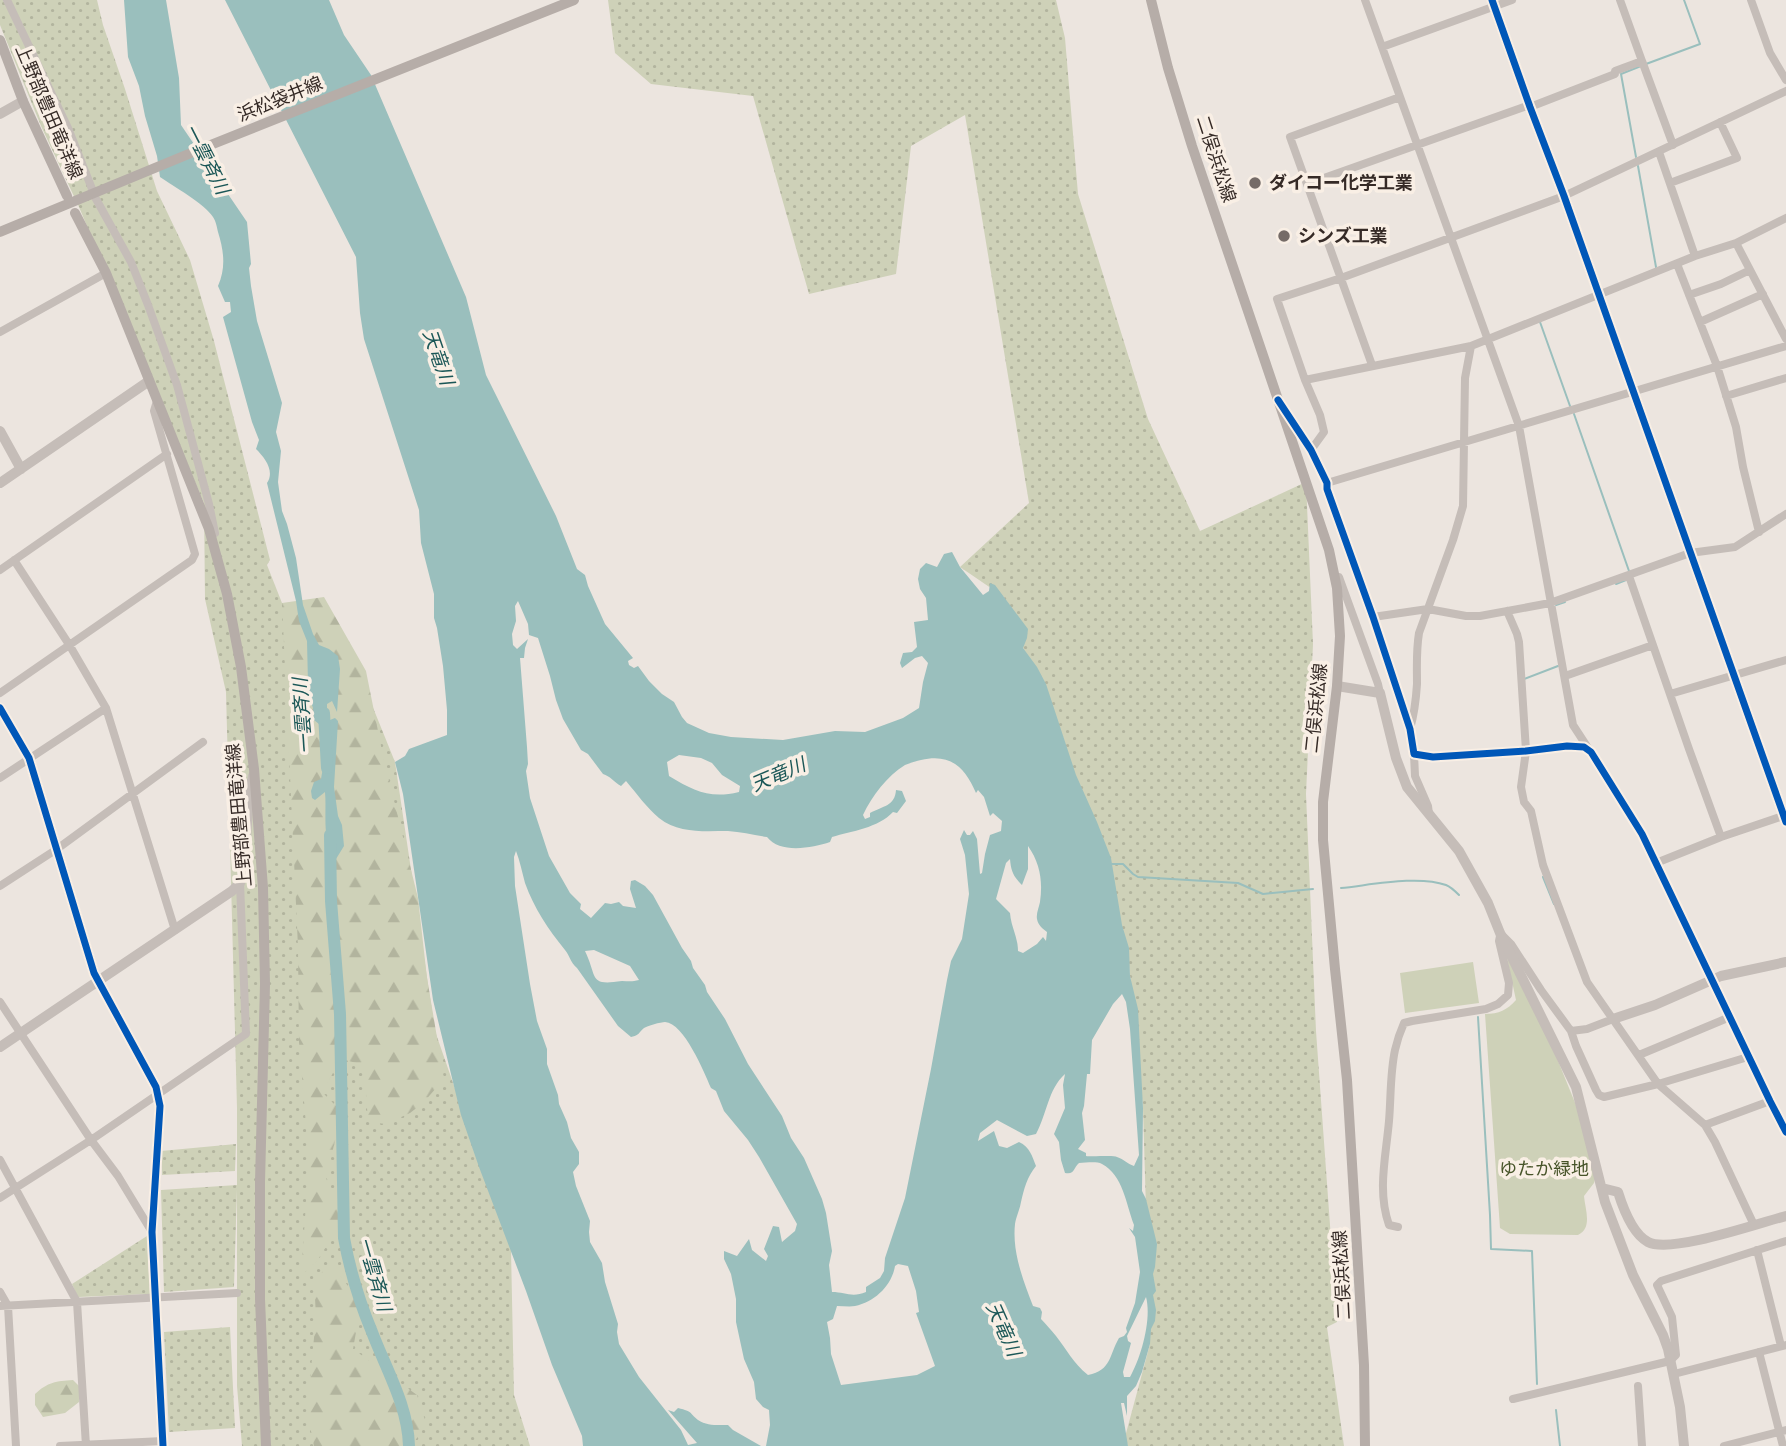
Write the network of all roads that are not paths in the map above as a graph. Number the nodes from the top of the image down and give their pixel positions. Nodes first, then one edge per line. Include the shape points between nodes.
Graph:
1 (7, 0) edge
2 (574, 0) edge
3 (1364, 0) edge
4 (1512, 0) edge
5 (1620, 0) edge
6 (1751, 0) edge
7 (1151, 2) edge
8 (1493, 3) edge
9 (0, 40) edge
10 (1382, 47) junction
11 (3, 59) edge
12 (1643, 64) junction
13 (1786, 80) edge
14 (1786, 91) edge
15 (1400, 97) junction
16 (23, 101) junction
17 (1530, 107) junction
18 (0, 114) edge
19 (1720, 122) junction
20 (1417, 145) junction
21 (1673, 145) junction
22 (1659, 152) junction
23 (1670, 183) junction
24 (1307, 184) junction
25 (94, 193) junction
26 (67, 196) dead end
27 (1564, 197) junction
28 (75, 213) dead end
29 (1786, 218) edge
30 (0, 232) edge
31 (1452, 236) junction
32 (1736, 243) junction
33 (1695, 256) junction
34 (1677, 264) junction
35 (1750, 270) junction
36 (106, 273) junction
37 (1341, 278) junction
38 (1763, 294) junction
39 (1598, 295) junction
40 (1689, 295) junction
41 (1700, 322) junction
42 (0, 332) edge
43 (1786, 339) edge
44 (1487, 340) junction
45 (1471, 346) junction
46 (1786, 346) edge
47 (1372, 365) junction
48 (1717, 366) junction
49 (1786, 377) edge
50 (1305, 380) junction
51 (149, 382) junction
52 (1632, 391) junction
53 (1726, 396) junction
54 (1278, 400) junction
55 (157, 401) junction
56 (1519, 426) junction
57 (0, 431) edge
58 (1465, 442) junction
59 (1311, 450) junction
60 (167, 454) junction
61 (21, 469) junction
62 (1327, 483) junction
63 (0, 484) edge
64 (1786, 514) edge
65 (1759, 532) junction
66 (1329, 550) junction
67 (1690, 554) junction
68 (14, 560) junction
69 (0, 570) edge
70 (1629, 576) junction
71 (227, 594) junction
72 (1550, 603) junction
73 (1428, 609) junction
74 (1507, 611) junction
75 (1373, 617) junction
76 (1653, 645) junction
77 (70, 646) junction
78 (1786, 660) edge
79 (1734, 675) junction
80 (1565, 676) junction
81 (1338, 686) junction
82 (0, 693) edge
83 (1380, 693) junction
84 (1670, 694) junction
85 (0, 708) edge
86 (106, 708) junction
87 (1410, 729) junction
88 (203, 743) dead end
89 (1526, 751) junction
90 (1591, 752) junction
91 (1414, 754) junction
92 (29, 758) junction
93 (254, 769) junction
94 (0, 778) edge
95 (132, 796) junction
96 (1429, 814) junction
97 (1785, 818) edge
98 (1721, 837) junction
99 (57, 849) junction
100 (1656, 863) junction
101 (240, 883) junction
102 (0, 886) edge
103 (175, 930) junction
104 (1500, 933) junction
105 (1786, 962) edge
106 (1712, 980) junction
107 (98, 981) junction
108 (0, 1002) edge
109 (1730, 1017) junction
110 (1613, 1019) junction
111 (1571, 1031) junction
112 (20, 1033) junction
113 (0, 1047) edge
114 (1639, 1055) junction
115 (1748, 1057) junction
116 (1656, 1084) junction
117 (159, 1095) junction
118 (1770, 1101) junction
119 (1705, 1125) junction
120 (1786, 1132) edge
121 (91, 1140) junction
122 (0, 1160) edge
123 (16, 1188) junction
124 (1602, 1188) junction
125 (0, 1198) edge
126 (1786, 1216) edge
127 (1752, 1223) junction
128 (1398, 1227) dead end
129 (152, 1232) junction
130 (1786, 1241) edge
131 (1757, 1250) junction
132 (0, 1292) edge
133 (237, 1293) dead end
134 (155, 1298) junction
135 (77, 1302) junction
136 (4, 1306) edge
137 (1784, 1345) edge
138 (1759, 1352) junction
139 (1670, 1361) junction
140 (1674, 1374) junction
141 (1637, 1386) dead end
142 (1513, 1398) dead end
143 (1783, 1431) edge
144 (163, 1443) edge
145 (16, 1446) edge
146 (60, 1446) edge
147 (86, 1446) edge
148 (266, 1446) edge
149 (1366, 1446) edge
150 (1642, 1446) edge
151 (1684, 1446) edge
152 (1724, 1446) edge
153 (1783, 1446) edge

1 - 25 street
2 - 25 main road, 浜松袋井線
3 - 10 street
4 - 8 street
5 - 12 street
6 - 13 street via 1770,53
7 - 54 main road, 二俣浜松線 via 1188,133
8 - 10 street
8 - 17 street
9 - 11 main road, 上野部豊田竜洋線
10 - 15 street
11 - 16 main road, 上野部豊田竜洋線
12 - 17 street
12 - 21 street
14 - 19 street
15 - 20 street
15 - 24 street via 1290,137
16 - 18 street
16 - 26 main road, 上野部豊田竜洋線
17 - 20 street
17 - 27 street
19 - 21 street
19 - 23 street via 1737,158
20 - 24 street
20 - 31 street
21 - 22 street
22 - 23 street
22 - 27 street
23 - 33 street
24 - 37 street
25 - 30 main road, 浜松袋井線
25 - 71 street via 131,262 177,385 209,503
27 - 31 street
27 - 39 street
28 - 36 main road, 上野部豊田竜洋線
29 - 32 street
31 - 37 street
31 - 44 street
32 - 33 street
32 - 35 street
33 - 34 street
34 - 39 street
34 - 40 street
35 - 38 street
35 - 40 street
36 - 42 street
36 - 51 main road, 上野部豊田竜洋線
37 - 47 street
37 - 50 street via 1277,299
38 - 41 street
38 - 43 street
39 - 44 street
39 - 52 street
40 - 41 street
41 - 48 street
44 - 45 street
44 - 56 street
45 - 47 street
45 - 58 street via 1465,378
46 - 48 street
47 - 50 street
48 - 52 street
48 - 53 street
49 - 53 street
50 - 59 street via 1324,432
51 - 55 main road, 上野部豊田竜洋線
51 - 61 street
52 - 56 street
52 - 67 street
53 - 65 street
54 - 59 street
54 - 66 main road, 二俣浜松線
55 - 60 street via 154,411
55 - 71 main road, 上野部豊田竜洋線 via 209,529
56 - 58 street
56 - 72 street
57 - 61 street
58 - 62 street
58 - 73 street via 1463,506
59 - 62 street
60 - 68 street
60 - 77 street via 195,554 192,561
61 - 63 street
62 - 75 street
64 - 65 street
65 - 67 street via 1735,547
66 - 81 main road, 二俣浜松線 via 1337,589
66 - 83 street
67 - 70 street
67 - 79 street
68 - 69 street
68 - 77 street
70 - 72 street
70 - 76 street
71 - 93 main road, 上野部豊田竜洋線
72 - 74 street
72 - 80 street
73 - 74 street via 1466,616
73 - 75 street
73 - 87 street via 1419,633
74 - 89 street via 1517,634
75 - 87 street
76 - 80 street
76 - 84 street
77 - 82 street
77 - 86 street
78 - 79 street
79 - 84 street
79 - 97 street
80 - 90 street via 1573,725
81 - 83 street
81 - 149 main road, 二俣浜松線 via 1323,802 1323,840 1348,1093
83 - 96 street via 1406,787
84 - 98 street
85 - 92 street
86 - 92 street
86 - 95 street
87 - 91 street
88 - 95 street
89 - 90 street via 1567,746
89 - 91 street via 1433,757
89 - 110 street via 1521,787 1543,865 1587,982
90 - 100 street
91 - 96 street via 1415,776
92 - 94 street
92 - 99 street
93 - 101 street
93 - 148 main road, 上野部豊田竜洋線 via 265,984 260,1299
95 - 99 street
95 - 103 street
96 - 104 street via 1459,851
97 - 98 street
98 - 100 street
99 - 102 street
99 - 107 street
100 - 106 street
101 - 103 street
101 - 117 street via 246,1034
103 - 107 street
104 - 111 street
104 - 124 street via 1576,1087
104 - 128 street via 1508,995 1486,1009 1412,1021 1404,1024 1400,1033 1383,1187 1389,1225
105 - 106 street
106 - 109 street
106 - 110 street
107 - 112 street
107 - 117 street
108 - 112 street
109 - 114 street
109 - 115 street
110 - 111 street
110 - 114 street
111 - 116 street via 1599,1095 1613,1096
112 - 113 street
112 - 121 street
114 - 116 street
115 - 116 street
115 - 118 street
116 - 119 street
117 - 121 street
117 - 129 street
118 - 119 street
118 - 120 street
119 - 127 street
121 - 123 street
121 - 129 street
122 - 123 street
123 - 125 street
123 - 135 street
124 - 127 street via 1618,1192 1638,1234 1649,1243 1682,1243
124 - 139 street
126 - 127 street
129 - 134 street
130 - 131 street
131 - 137 street
131 - 139 street via 1657,1285 1672,1317 1676,1354
132 - 136 street
133 - 134 street
134 - 135 street
134 - 144 street
135 - 136 street
135 - 147 street
136 - 145 street
137 - 138 street
138 - 140 street
138 - 143 street
139 - 140 street
139 - 142 street
140 - 151 street
141 - 150 street
143 - 152 street
143 - 153 street
144 - 147 street
146 - 147 street

